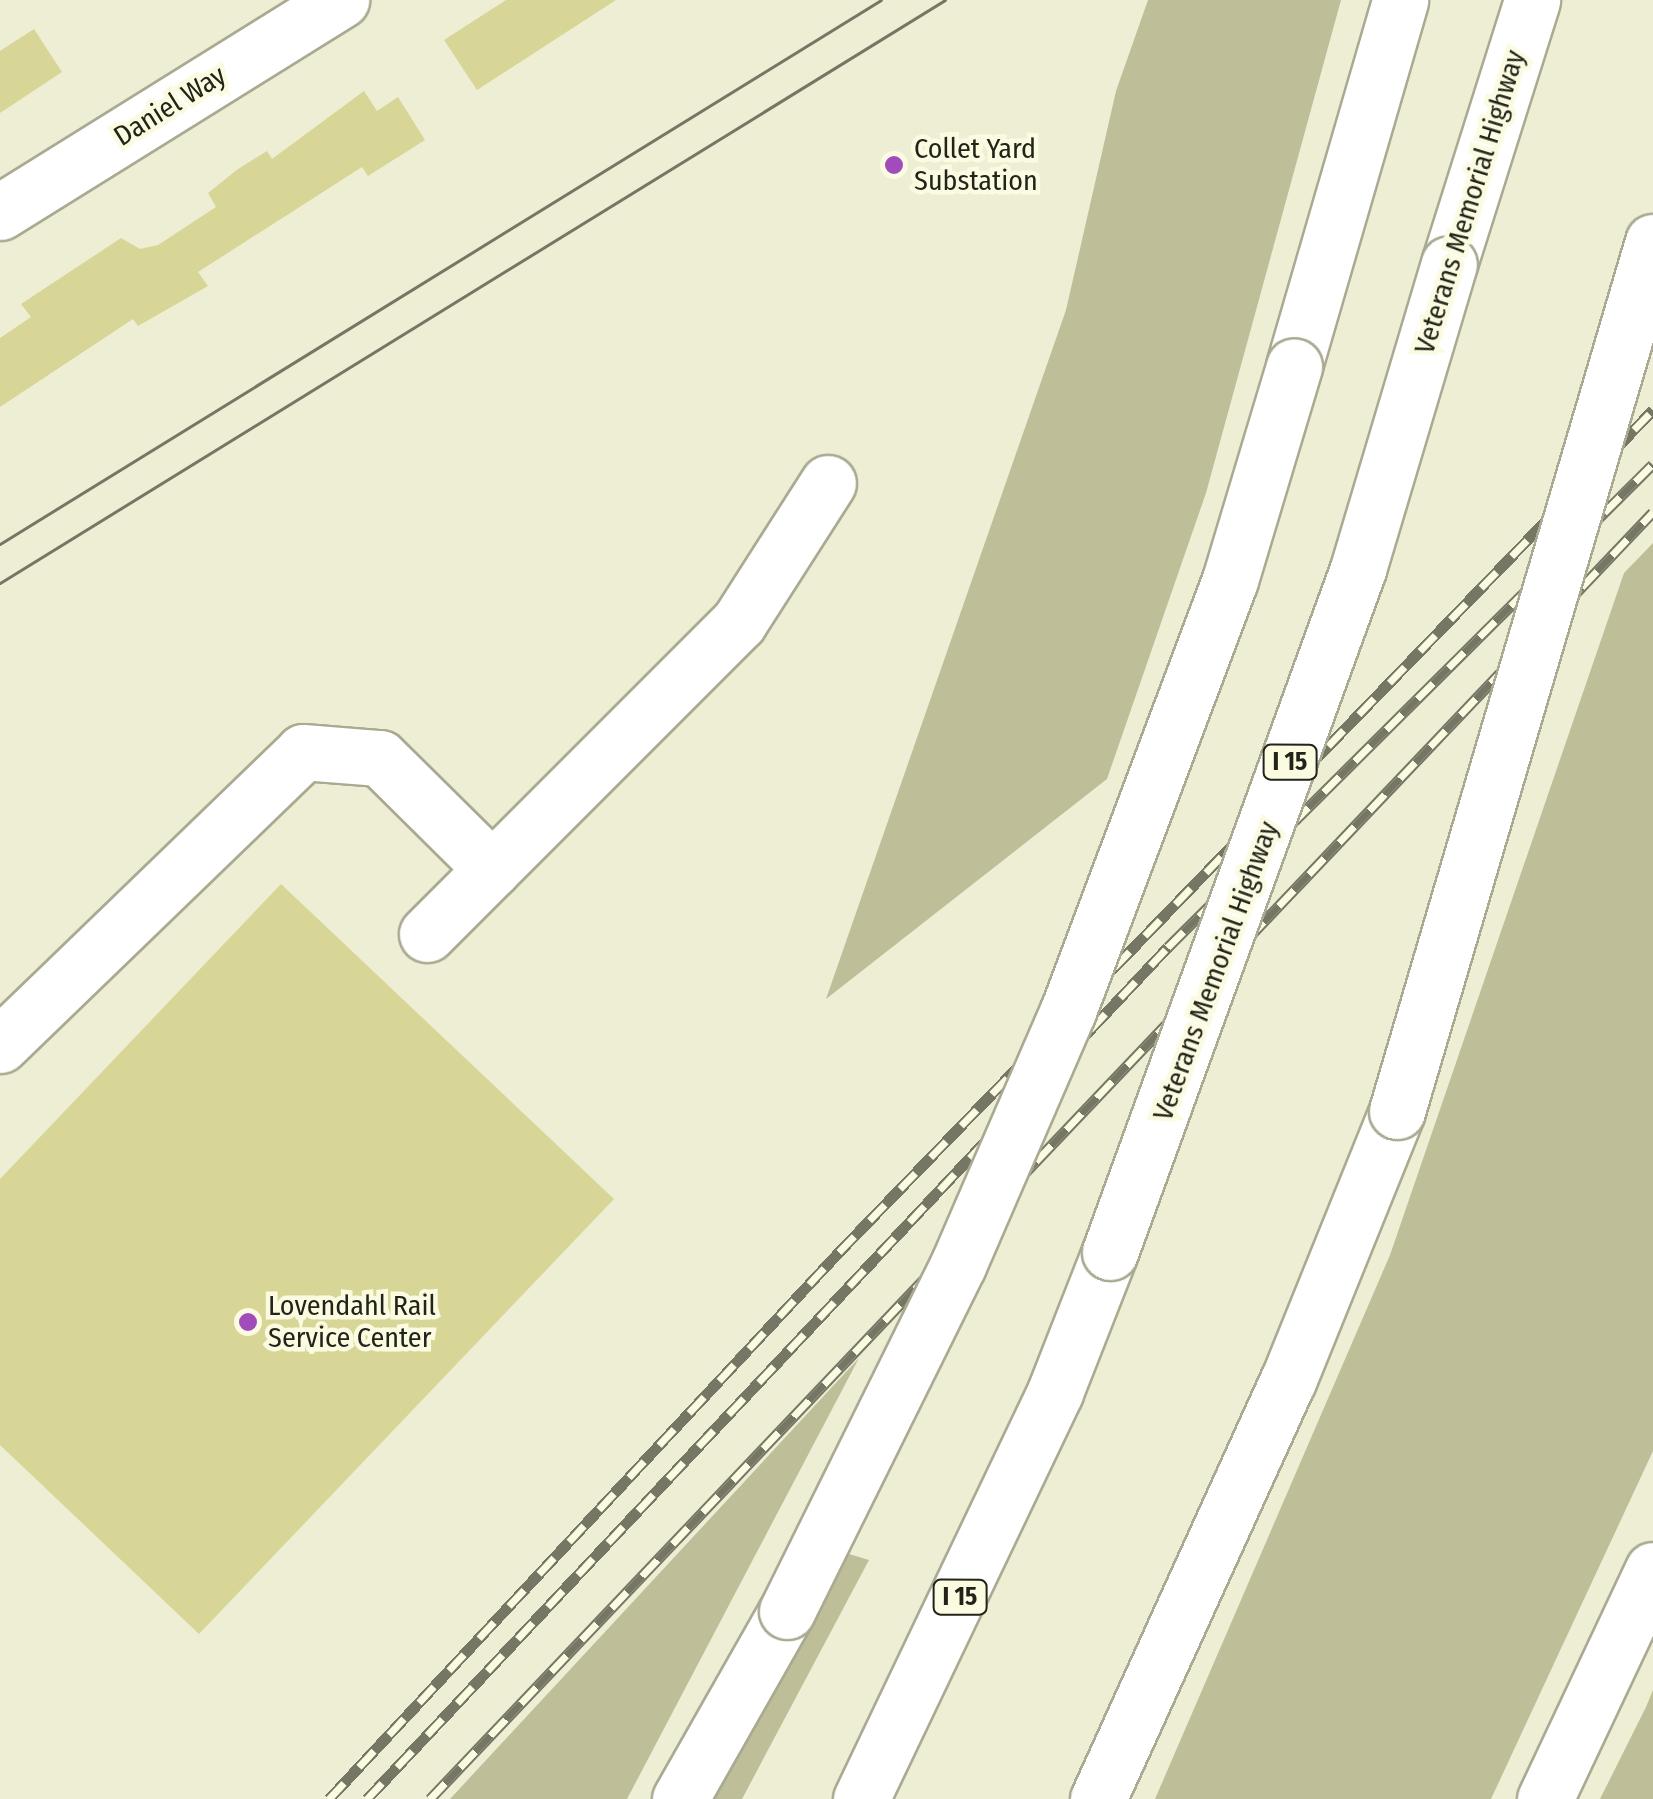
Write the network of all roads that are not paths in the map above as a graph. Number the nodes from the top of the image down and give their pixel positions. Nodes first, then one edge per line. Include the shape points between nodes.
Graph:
1 (341, 0) edge
2 (1400, 0) edge
3 (1496, 0) edge
4 (1532, 0) edge
5 (0, 212) edge
6 (1653, 242) edge
7 (1449, 264) junction
8 (828, 483) dead end
9 (492, 869) junction
10 (427, 934) dead end
11 (0, 1044) edge
12 (1653, 1570) edge
13 (680, 1799) edge
14 (861, 1799) edge
15 (1098, 1799) edge
16 (1545, 1799) edge

1 - 5 main road, Daniel Way
2 - 13 main road, bridge via 1230,580 1068,1011 958,1266 787,1611
3 - 7 main road
4 - 7 main road, Veterans Memorial Highway / I 15
6 - 15 main road, bridge via 1397,1111
7 - 14 main road, Veterans Memorial Highway / I 15, bridge via 1358,569 1110,1252 1055,1392
8 - 9 main road via 739,622
9 - 10 main road
9 - 11 main road via 380,758 303,752
12 - 16 main road

